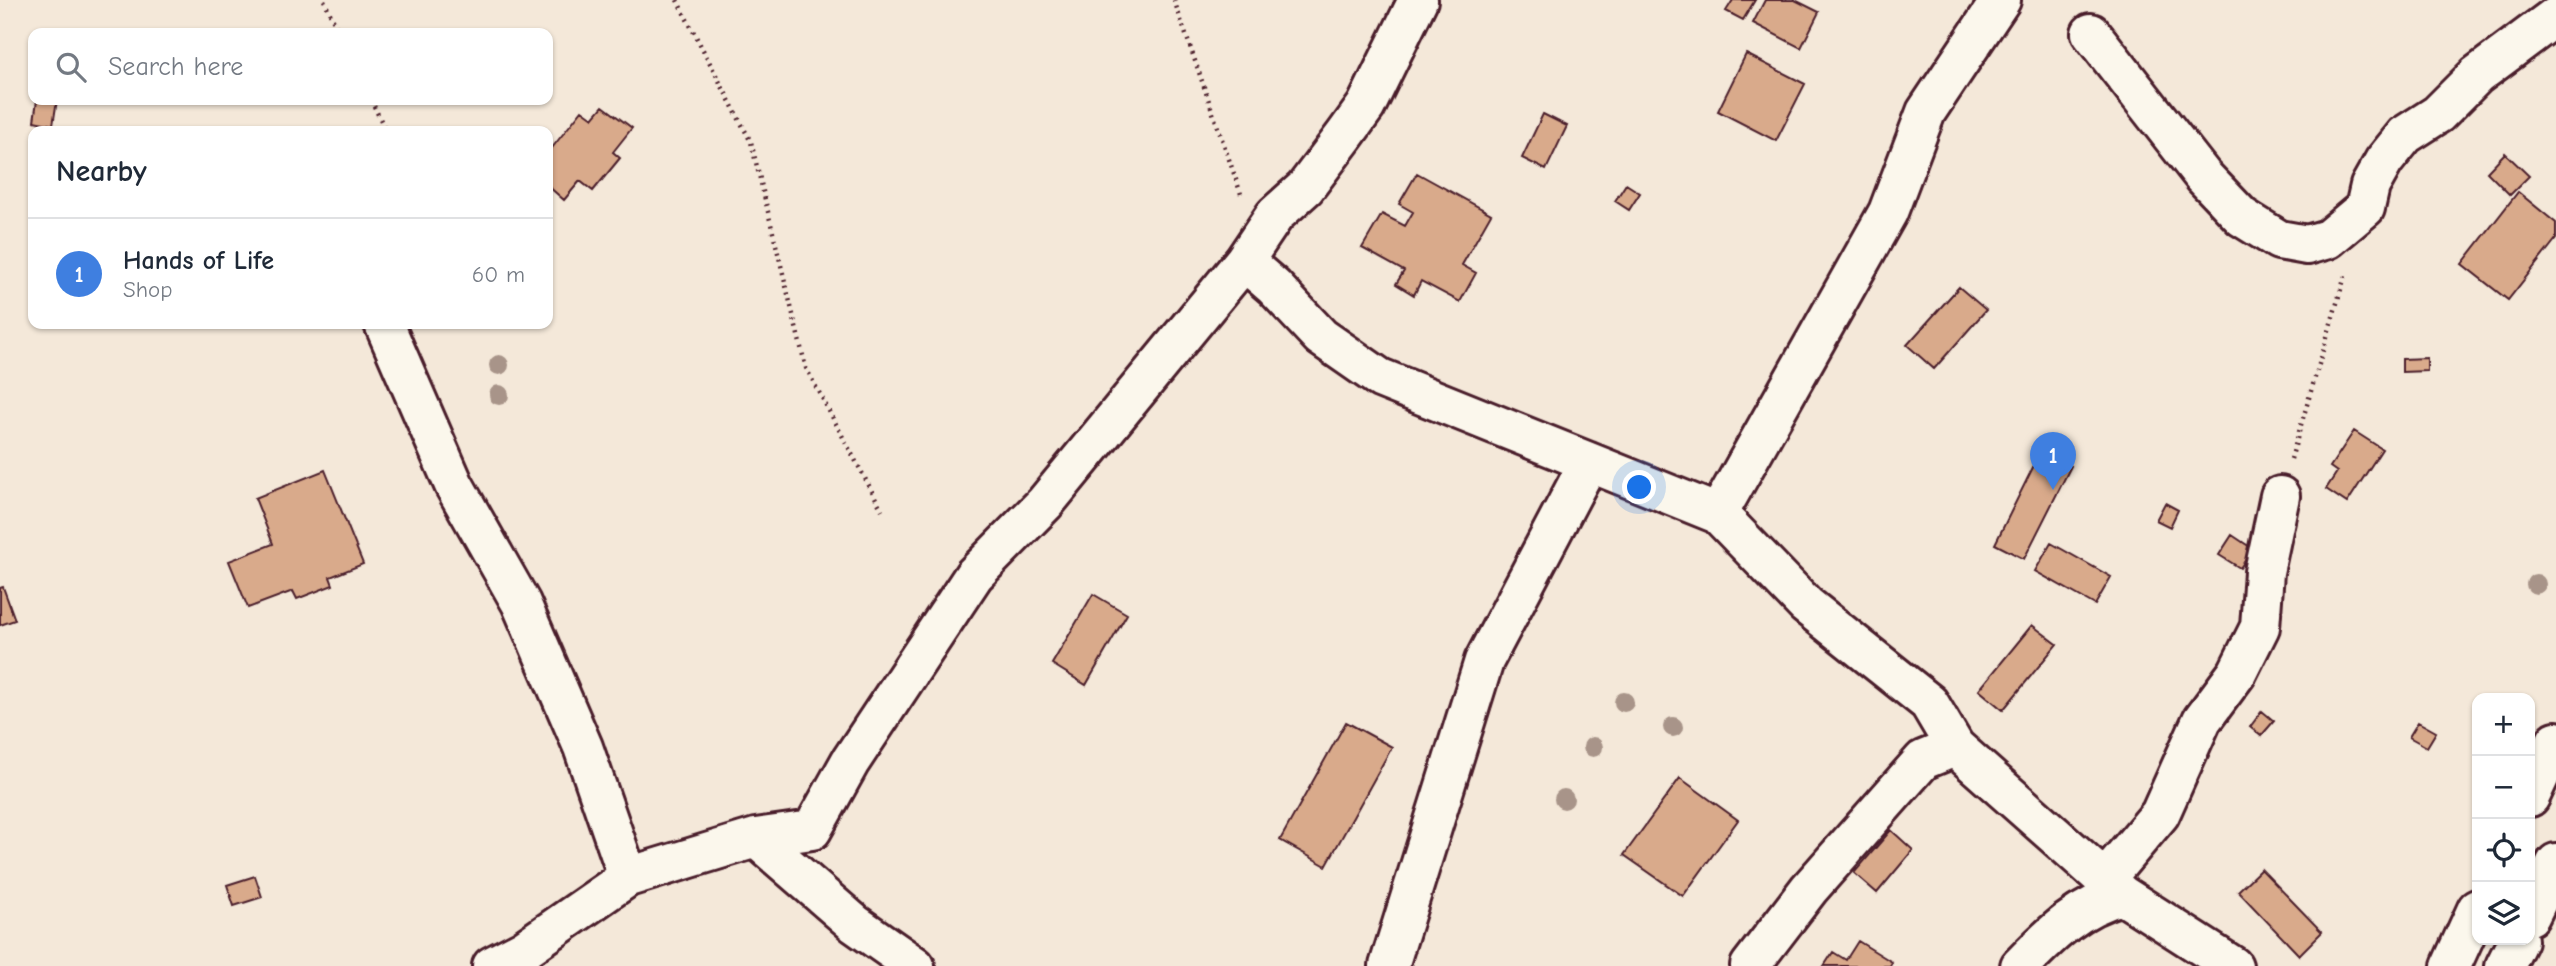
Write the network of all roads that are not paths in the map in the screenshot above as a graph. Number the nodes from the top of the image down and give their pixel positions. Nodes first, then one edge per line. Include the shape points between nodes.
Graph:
1 (1418, 0) edge
2 (2001, 0) edge
3 (2556, 16) edge
4 (2091, 33) dead end
5 (1253, 247) junction
6 (386, 329) edge
7 (1589, 462) junction
8 (2280, 496) road end
9 (1718, 514) junction
10 (2556, 741) edge
11 (1955, 747) junction
12 (2535, 786) edge
13 (756, 838) junction
14 (2556, 863) edge
15 (628, 877) junction
16 (2114, 887) junction
17 (2535, 906) edge
18 (2472, 920) edge
19 (2516, 945) edge
20 (492, 966) edge
21 (915, 966) edge
22 (1390, 966) edge
23 (1750, 966) edge
24 (2020, 966) edge
25 (2233, 966) edge
26 (2451, 966) edge
27 (2505, 966) edge

1 - 5 street via 1366,106 1305,188 1275,215
2 - 9 street via 1926,112 1888,212
3 - 4 street via 2477,75 2438,114 2405,135 2370,186 2365,208 2328,239 2307,245 2278,240 2242,217 2203,176
5 - 7 street via 1274,287 1321,337 1380,378
5 - 13 street via 1045,503 974,575 850,762 812,831
6 - 15 street via 454,485 521,603 583,747
7 - 9 street
7 - 22 street via 1484,661
8 - 16 street via 2264,572 2259,627 2237,673 2202,720 2160,814
9 - 11 street via 1806,605 1929,703
10 - 12 street
11 - 16 street
11 - 23 street via 1923,760 1809,889
13 - 15 street
13 - 21 street via 855,924
14 - 17 street
15 - 20 street via 523,950
16 - 24 street via 2076,914
16 - 25 street
18 - 26 street
19 - 27 street

